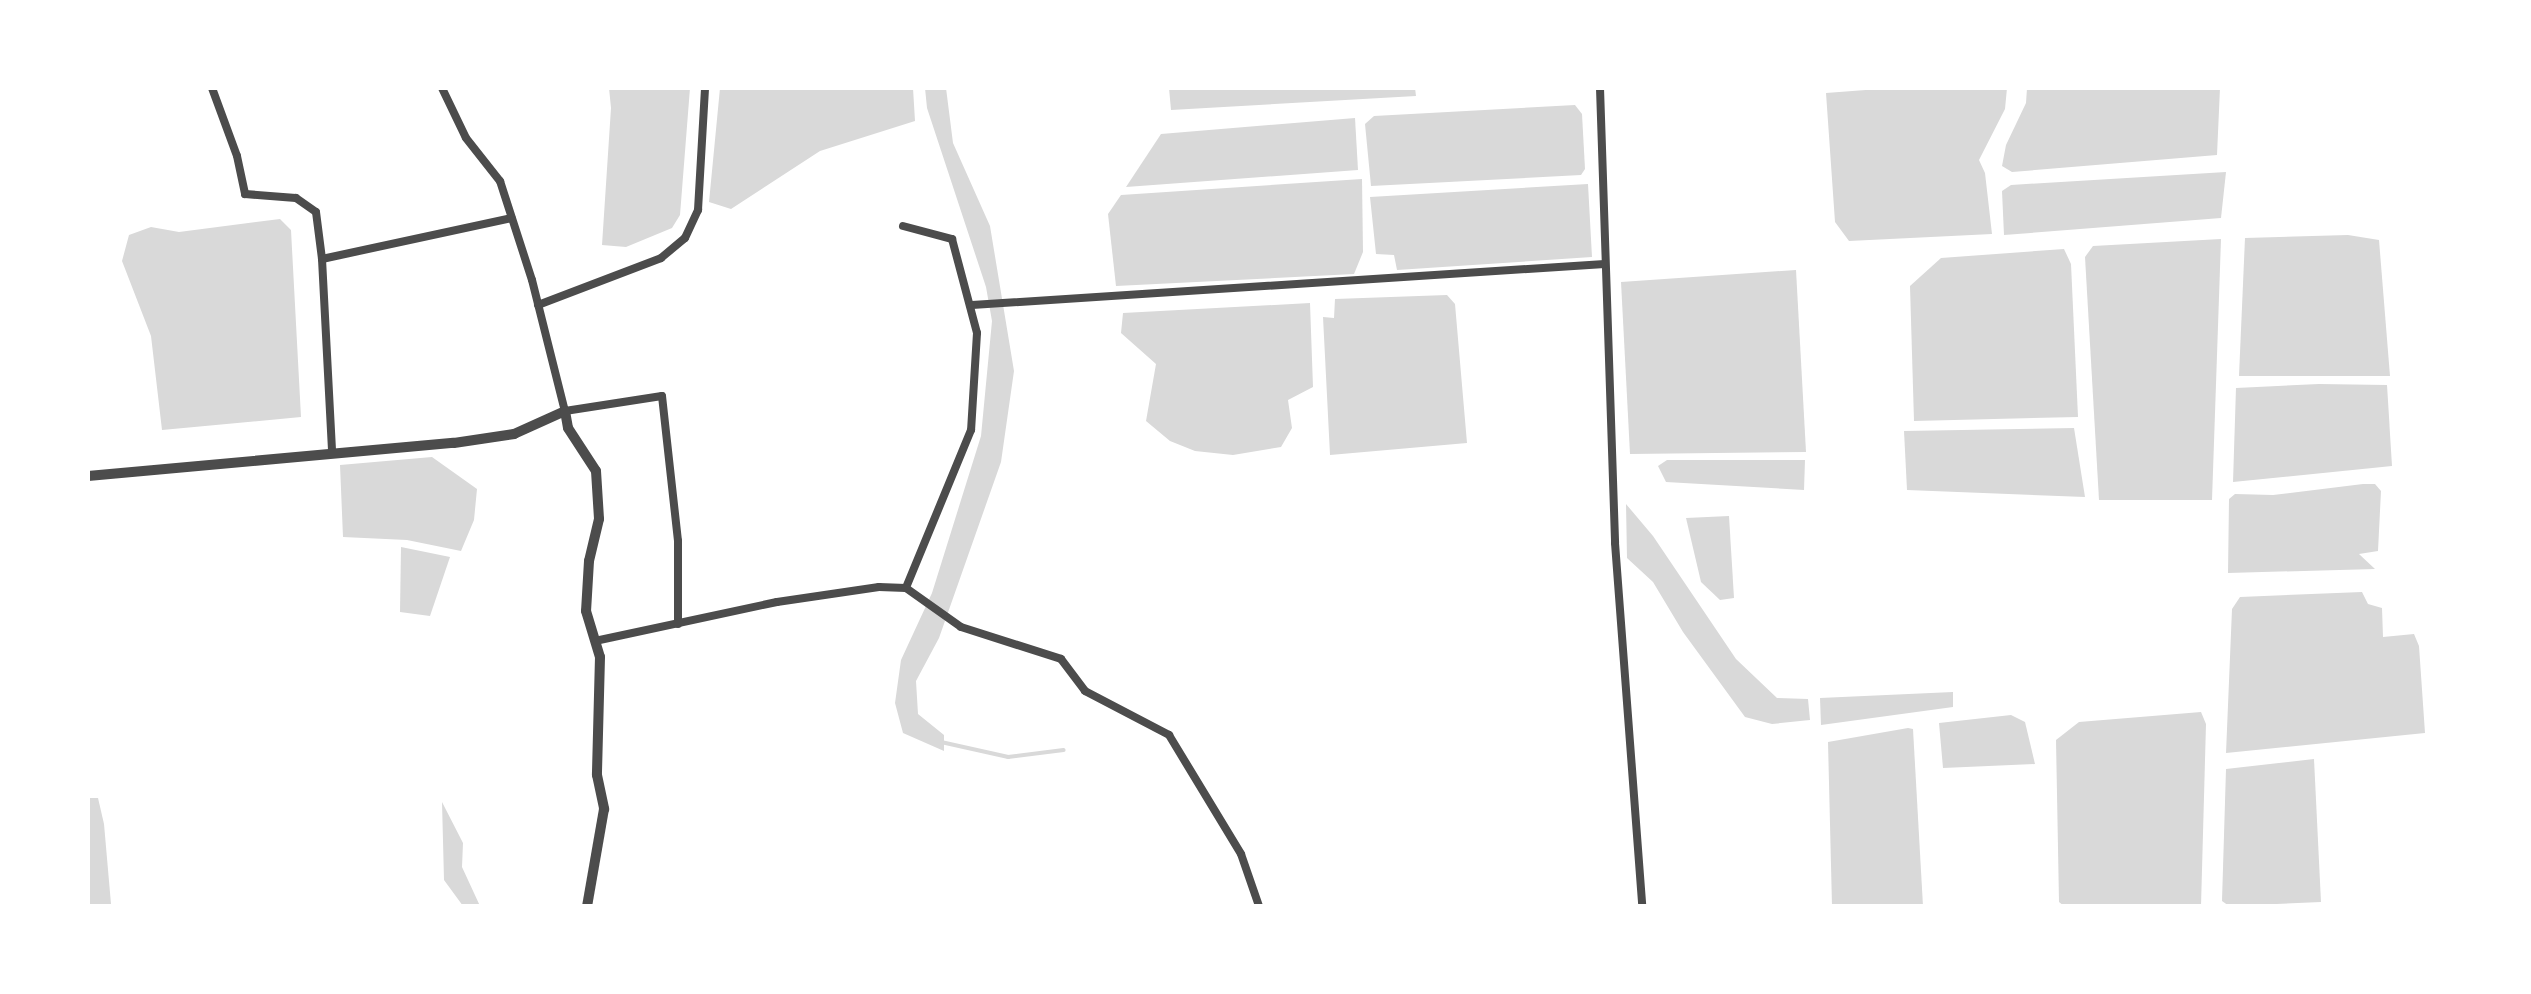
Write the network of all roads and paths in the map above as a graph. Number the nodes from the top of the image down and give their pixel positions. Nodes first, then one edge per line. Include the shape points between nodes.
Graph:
1 (212, 88) edge
2 (442, 88) edge
3 (705, 88) edge
4 (1600, 88) edge
5 (512, 218) junction
6 (903, 226) dead end
7 (322, 259) junction
8 (1605, 264) junction
9 (538, 304) junction
10 (972, 304) junction
11 (565, 412) junction
12 (332, 450) junction
13 (88, 476) edge
14 (906, 588) junction
15 (678, 624) junction
16 (595, 641) junction
17 (588, 906) edge
18 (1259, 906) edge
19 (1642, 906) edge

1 - 7 street via 245,194 296,198 316,212
2 - 5 street via 466,138 500,181
3 - 9 street via 698,210 685,238 661,258
4 - 8 street
5 - 7 street
5 - 9 street
6 - 10 street via 952,239
7 - 12 street
8 - 10 street
8 - 19 street via 1615,543
9 - 11 street
10 - 14 street via 972,430
11 - 12 street via 514,434
11 - 15 street via 662,396 678,540
11 - 16 street via 596,471 599,519 588,561 586,611
12 - 13 street
14 - 15 street via 778,602
14 - 18 street via 952,621 1062,659 1085,690 1169,735 1241,854
15 - 16 street
16 - 17 street via 597,775 604,809

